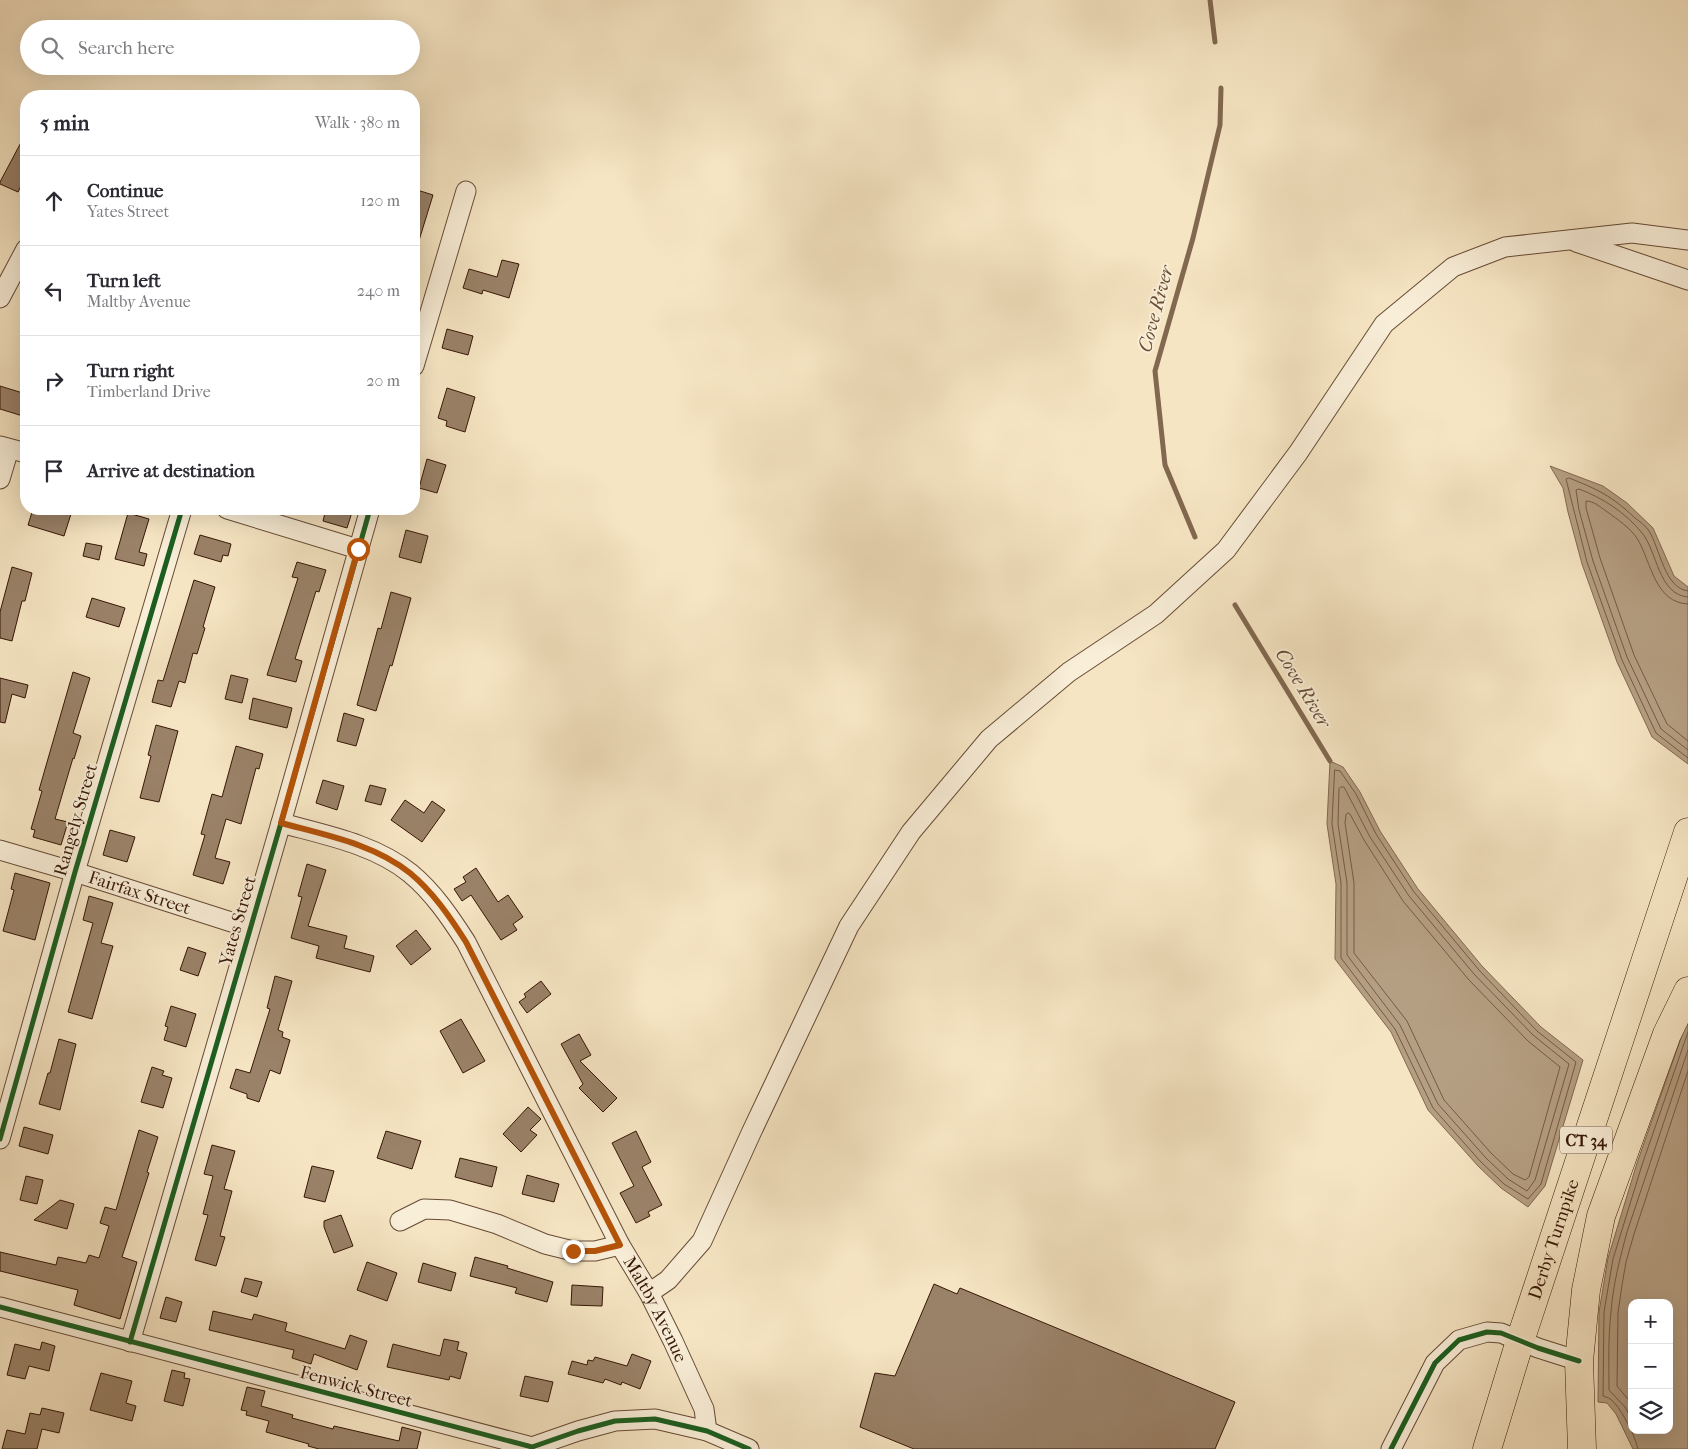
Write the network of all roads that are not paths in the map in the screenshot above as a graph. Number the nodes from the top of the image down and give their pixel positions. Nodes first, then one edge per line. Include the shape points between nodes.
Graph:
1 (466, 191) dead end
2 (1571, 240) junction
3 (1688, 240) edge
4 (20, 260) edge
5 (1688, 280) edge
6 (0, 298) edge
7 (420, 346) edge
8 (12, 449) edge
9 (0, 479) edge
10 (180, 515) edge
11 (248, 515) edge
12 (368, 515) edge
13 (358, 549) junction
14 (281, 823) junction
15 (1688, 832) edge
16 (0, 850) edge
17 (75, 872) junction
18 (250, 928) junction
19 (1688, 991) edge
20 (0, 1139) edge
21 (400, 1221) dead end
22 (620, 1245) junction
23 (649, 1293) junction
24 (0, 1307) edge
25 (1520, 1341) junction
26 (130, 1342) junction
27 (1579, 1361) junction
28 (707, 1431) junction
29 (532, 1448) edge
30 (750, 1449) edge
31 (1390, 1449) edge
32 (1487, 1449) edge
33 (1582, 1449) edge

1 - 7 street
2 - 3 street via 1632,233
2 - 5 street
2 - 23 street via 1505,247 1453,267 1384,324 1298,453 1226,550 1156,614 1069,672 988,739 911,832 850,926 702,1241 668,1280
4 - 6 street
8 - 9 street
10 - 17 street, Rangely Street
11 - 13 street
12 - 13 street, Yates Street
13 - 14 street, Yates Street
14 - 18 street, Yates Street
14 - 22 street, Maltby Avenue via 355,844 386,857 424,885 466,942
15 - 25 highway, Derby Turnpike / CT 34
16 - 17 street, Fairfax Street
17 - 18 street, Fairfax Street
17 - 20 street, Rangely Street
18 - 26 street, Yates Street
19 - 27 highway, CT 34 via 1667,1034 1601,1216 1586,1290
21 - 22 street via 424,1209 450,1210 573,1251 595,1251
22 - 23 street, Maltby Avenue
23 - 28 street, Maltby Avenue via 704,1409
24 - 26 street, Fenwick Street
25 - 27 street
25 - 31 street via 1501,1333 1486,1332 1459,1340 1434,1363
25 - 32 highway, Derby Turnpike / CT 34
26 - 29 street, Fenwick Street
27 - 33 highway, CT 34
28 - 29 street, Fenwick Street via 655,1419 614,1421
28 - 30 street, Fenwick Street

